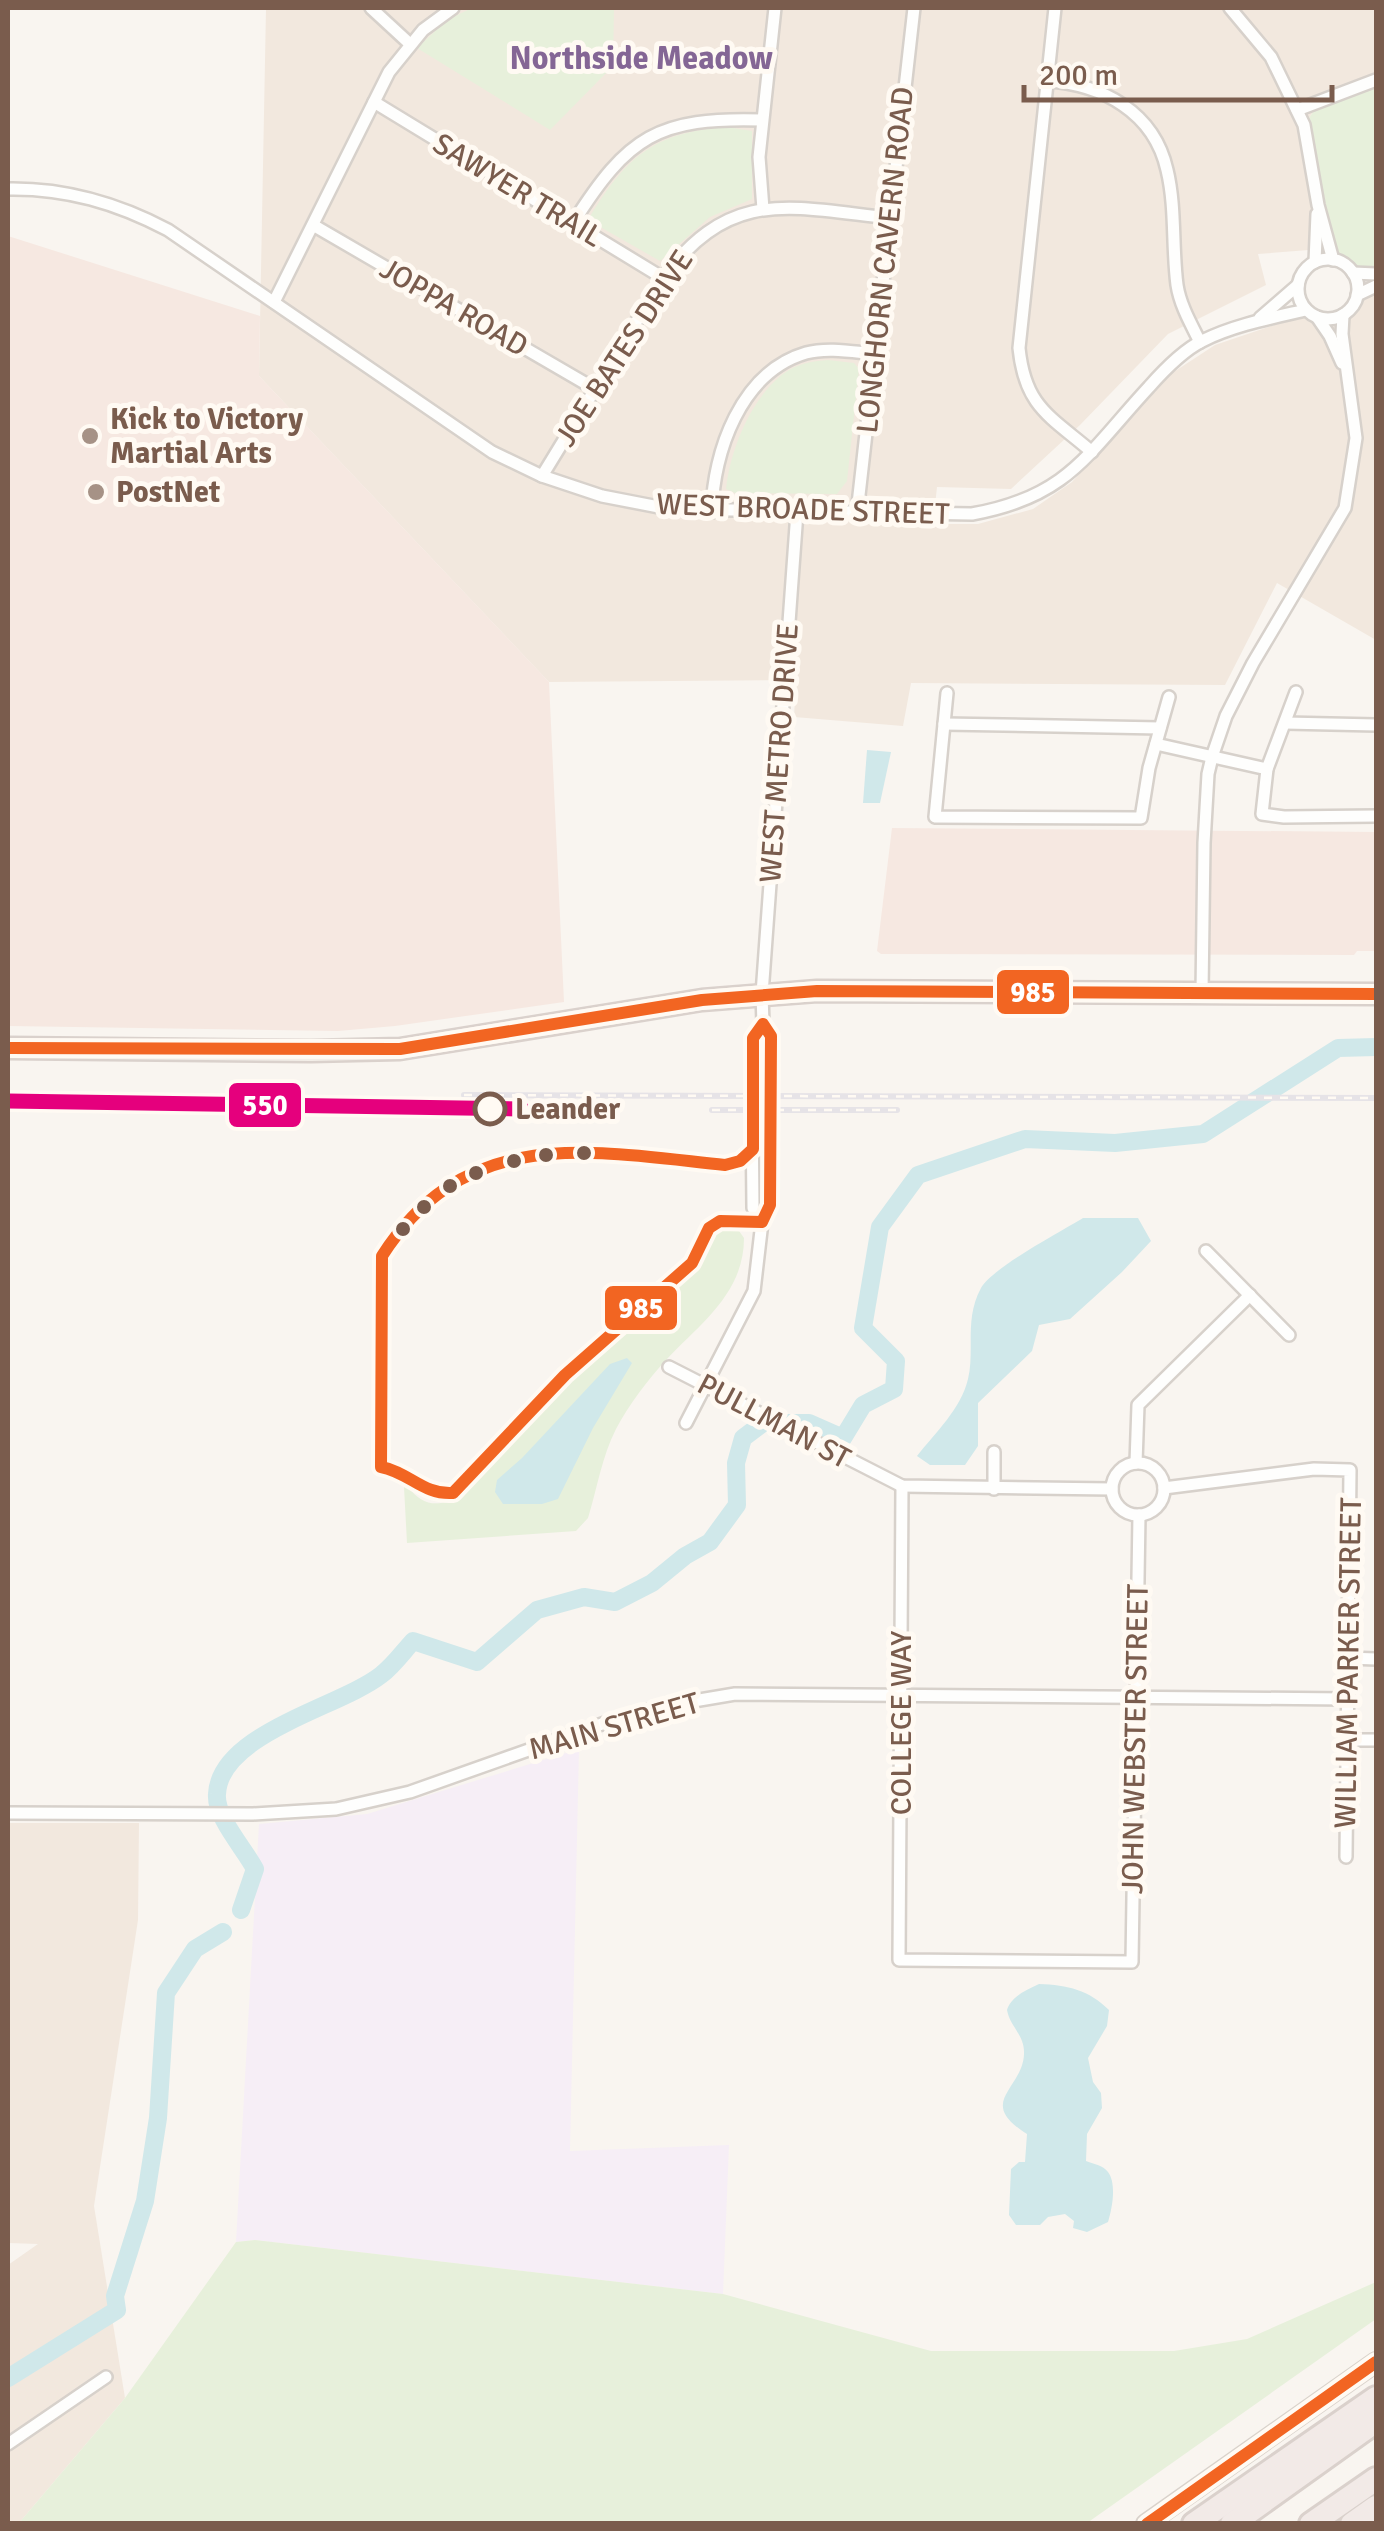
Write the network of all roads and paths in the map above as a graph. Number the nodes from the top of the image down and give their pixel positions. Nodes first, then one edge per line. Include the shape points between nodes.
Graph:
1 (371, 8) edge
2 (453, 8) edge
3 (774, 8) edge
4 (914, 8) edge
5 (1054, 8) edge
6 (1230, 8) edge
7 (410, 44) junction
8 (1376, 80) edge
9 (1047, 81) junction
10 (374, 102) junction
11 (1297, 110) junction
12 (762, 120) junction
13 (8, 189) edge
14 (1318, 205) junction
15 (763, 209) junction
16 (889, 218) junction
17 (573, 223) junction
18 (313, 224) junction
19 (1333, 260) junction
20 (1315, 262) junction
21 (1353, 272) junction
22 (1376, 274) edge
23 (662, 278) junction
24 (1298, 285) junction
25 (1376, 286) edge
26 (1357, 295) junction
27 (274, 302) junction
28 (1311, 313) junction
29 (1343, 315) junction
30 (1256, 322) junction
31 (1200, 342) junction
32 (876, 354) junction
33 (1350, 381) junction
34 (596, 389) junction
35 (1092, 452) junction
36 (542, 476) junction
37 (712, 512) junction
38 (797, 512) junction
39 (857, 512) junction
40 (1296, 692) dead end
41 (947, 693) dead end
42 (1168, 696) dead end
43 (1285, 722) junction
44 (944, 724) junction
45 (1376, 725) edge
46 (1160, 728) junction
47 (1156, 744) junction
48 (1212, 757) junction
49 (1267, 769) junction
50 (1376, 816) edge
51 (1202, 993) junction
52 (762, 994) junction
53 (1376, 994) edge
54 (8, 1048) edge
55 (1206, 1252) dead end
56 (1250, 1296) junction
57 (1290, 1335) dead end
58 (670, 1366) dead end
59 (707, 1384) junction
60 (686, 1424) dead end
61 (994, 1452) dead end
62 (1136, 1463) junction
63 (902, 1486) junction
64 (1112, 1488) junction
65 (1164, 1488) junction
66 (994, 1489) junction
67 (1138, 1515) junction
68 (1348, 1658) junction
69 (1376, 1658) edge
70 (902, 1693) junction
71 (1135, 1695) junction
72 (1348, 1699) junction
73 (1348, 1740) junction
74 (1376, 1740) edge
75 (8, 1813) edge
76 (1346, 1857) dead end
77 (1132, 1962) joint
78 (1376, 2362) edge
79 (106, 2377) dead end
80 (1376, 2398) edge
81 (1376, 2421) edge
82 (8, 2444) edge
83 (1376, 2479) edge
84 (1376, 2506) edge
85 (1146, 2524) edge
86 (1194, 2524) edge
87 (1232, 2524) edge
88 (1310, 2524) edge
89 (1352, 2524) edge

1 - 7 street
2 - 7 street
3 - 12 street
4 - 16 street, LONGHORN CAVERN ROAD
5 - 9 street
6 - 11 street via 1271,57
7 - 10 street
8 - 11 street
9 - 31 street via 1106,94 1151,131 1167,167 1177,289
9 - 35 street via 1021,372 1032,401
10 - 17 street, SAWYER TRAIL
10 - 18 street
11 - 14 street
12 - 15 street
12 - 17 street via 694,121 650,136 609,170
13 - 27 street, WEST BROADE STREET via 78,194 140,215
14 - 19 street
14 - 20 street
15 - 16 street, JOE BATES DRIVE
15 - 23 street, JOE BATES DRIVE via 712,227
16 - 32 street, LONGHORN CAVERN ROAD
17 - 23 street, SAWYER TRAIL
18 - 27 street
18 - 34 street, JOPPA ROAD
19 - 20 street
19 - 21 street
20 - 24 street
21 - 22 street
21 - 26 street
23 - 34 street, JOE BATES DRIVE
24 - 28 street
24 - 30 street, WEST BROADE STREET
25 - 26 street
26 - 29 street
27 - 36 street, WEST BROADE STREET via 492,452
28 - 29 street
28 - 30 street, WEST BROADE STREET
28 - 33 street via 1330,336
29 - 33 street
30 - 31 street, WEST BROADE STREET
31 - 35 street, WEST BROADE STREET via 1166,369
32 - 37 street via 808,352 763,380 725,436
32 - 39 street, LONGHORN CAVERN ROAD
33 - 48 street via 1356,438 1345,508 1253,663
34 - 36 street, JOE BATES DRIVE
35 - 39 street, WEST BROADE STREET via 1038,496 1008,508 972,514
36 - 37 street, WEST BROADE STREET via 602,496
37 - 38 street, WEST BROADE STREET
38 - 39 street, WEST BROADE STREET
38 - 52 street, WEST METRO DRIVE
40 - 43 street
41 - 44 street
42 - 46 street
43 - 45 street
43 - 49 street
44 - 46 street
44 - 47 street via 934,817 1141,818
46 - 47 street
47 - 48 street
48 - 49 street
48 - 51 street
49 - 50 street via 1262,814
51 - 52 main road
51 - 53 main road
52 - 54 main road via 400,1049
52 - 59 street, WEST METRO DRIVE via 763,1024 771,1036 770,1205 754,1292
55 - 56 street
56 - 57 street
56 - 62 street via 1138,1405
58 - 59 street, PULLMAN ST
59 - 60 street, WEST METRO DRIVE
59 - 63 street, PULLMAN ST
61 - 66 street
62 - 64 street via 1121,1469
62 - 65 street via 1152,1467
63 - 66 street
63 - 70 street, COLLEGE WAY
64 - 66 street
64 - 67 street via 1120,1508
65 - 67 street via 1160,1505
65 - 68 street, WILLIAM PARKER STREET via 1350,1470
67 - 71 street, JOHN WEBSTER STREET
68 - 69 street
68 - 72 street, WILLIAM PARKER STREET
70 - 71 street, MAIN STREET
70 - 75 street, MAIN STREET via 735,1694 664,1706 410,1792 336,1809
70 - 77 street, COLLEGE WAY via 899,1960
71 - 72 street, MAIN STREET
71 - 77 street, JOHN WEBSTER STREET
72 - 73 street, WILLIAM PARKER STREET
73 - 74 street
73 - 76 street, WILLIAM PARKER STREET
78 - 85 main road
79 - 82 street
80 - 86 highway
81 - 87 highway
83 - 88 highway
84 - 89 highway

